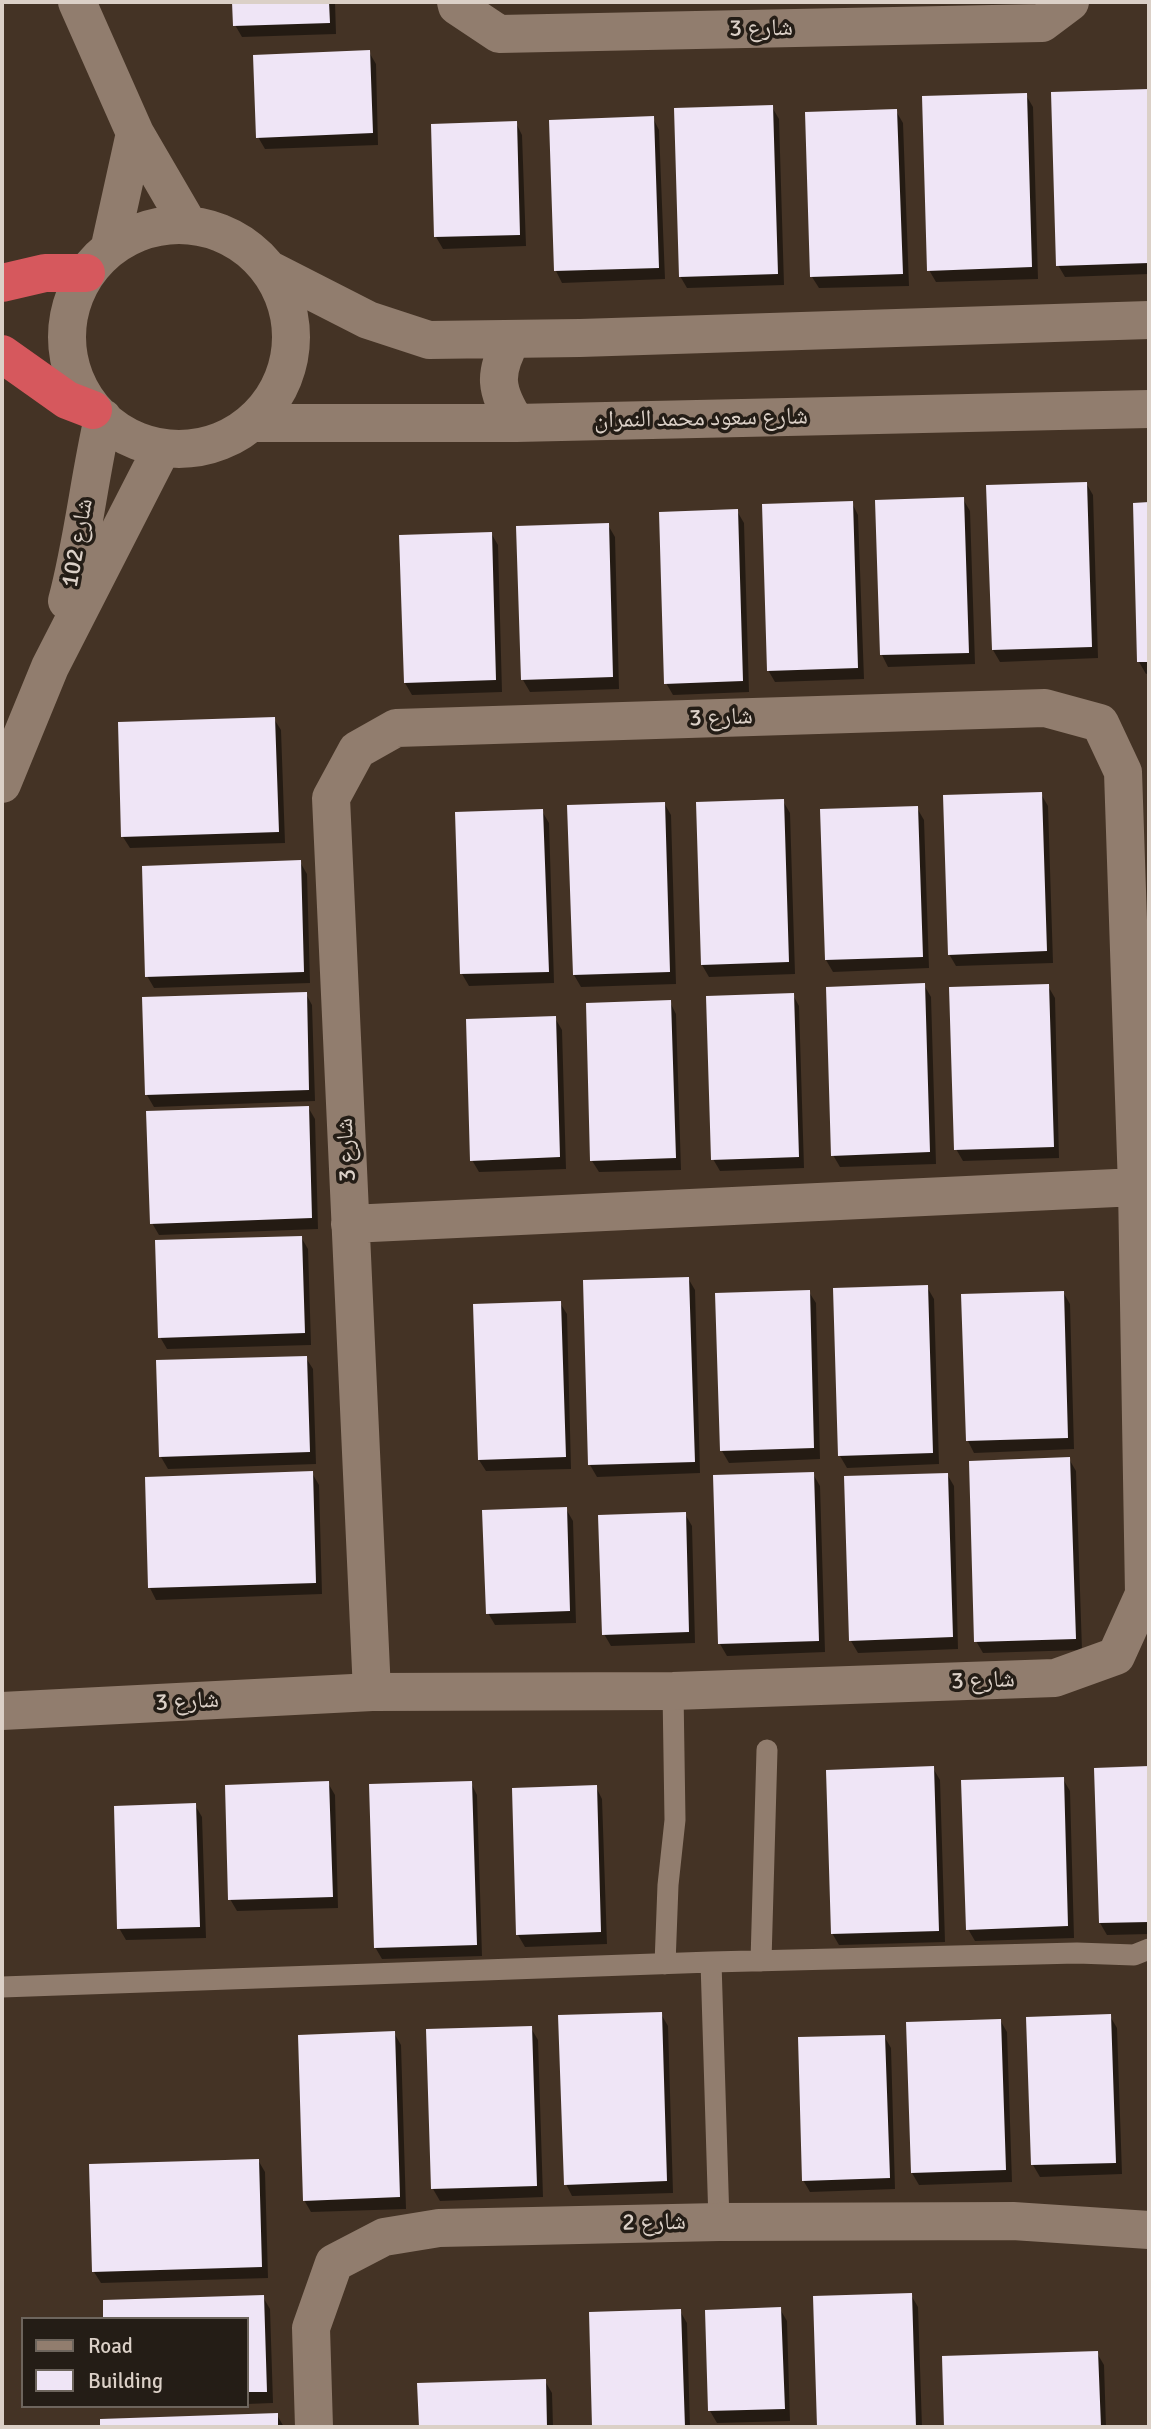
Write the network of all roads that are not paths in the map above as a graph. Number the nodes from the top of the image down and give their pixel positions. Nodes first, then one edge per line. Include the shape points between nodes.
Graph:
1 (77, 2) edge
2 (456, 2) edge
3 (1070, 2) edge
4 (135, 134) junction
5 (188, 224) junction
6 (98, 259) junction
7 (270, 270) junction
8 (2, 283) edge
9 (1149, 320) edge
10 (512, 339) junction
11 (2, 354) edge
12 (1149, 408) edge
13 (98, 414) junction
14 (252, 423) junction
15 (516, 423) junction
16 (162, 448) junction
17 (50, 667) junction
18 (2, 784) edge
19 (1137, 1187) junction
20 (350, 1224) junction
21 (673, 1691) junction
22 (372, 1692) junction
23 (2, 1711) edge
24 (767, 1750) dead end
25 (1149, 1949) edge
26 (761, 1961) junction
27 (710, 1962) junction
28 (665, 1964) junction
29 (2, 1987) edge
30 (719, 2222) junction
31 (1149, 2230) edge
32 (314, 2427) edge

1 - 4 street
2 - 3 street, شارع 3 via 499,34 1042,23
4 - 5 street
4 - 6 street
5 - 6 street via 147,228
5 - 7 street via 238,241
6 - 8 highway
6 - 13 street via 71,306 66,343 75,379
7 - 10 street via 368,320 429,340
7 - 14 street via 285,299 292,333 288,366 274,397
9 - 10 street
10 - 15 street via 501,359 498,382
11 - 13 highway via 67,400
12 - 15 street, شارع سعود محمد النمران
13 - 16 street via 124,435
13 - 17 street, شارع 102 via 79,556
14 - 15 street, شارع سعود محمد النمران
14 - 16 street via 225,440 194,449
16 - 17 street, شارع 102
17 - 18 street, شارع 102
19 - 20 street
19 - 20 street, شارع 3 via 1123,772 1100,723 1045,708 396,728 357,750 331,798
19 - 21 street, شارع 3 via 1144,1594 1116,1656 1055,1678
20 - 22 street, شارع 3
21 - 22 street, شارع 3
21 - 28 lane via 675,1820
22 - 23 street, شارع 3
24 - 26 lane
25 - 26 lane via 1134,1955
26 - 27 lane
27 - 28 lane
27 - 30 lane
28 - 29 lane
30 - 31 street, شارع 2 via 1013,2221
30 - 32 street, شارع 2 via 439,2228 384,2237 334,2263 311,2328

